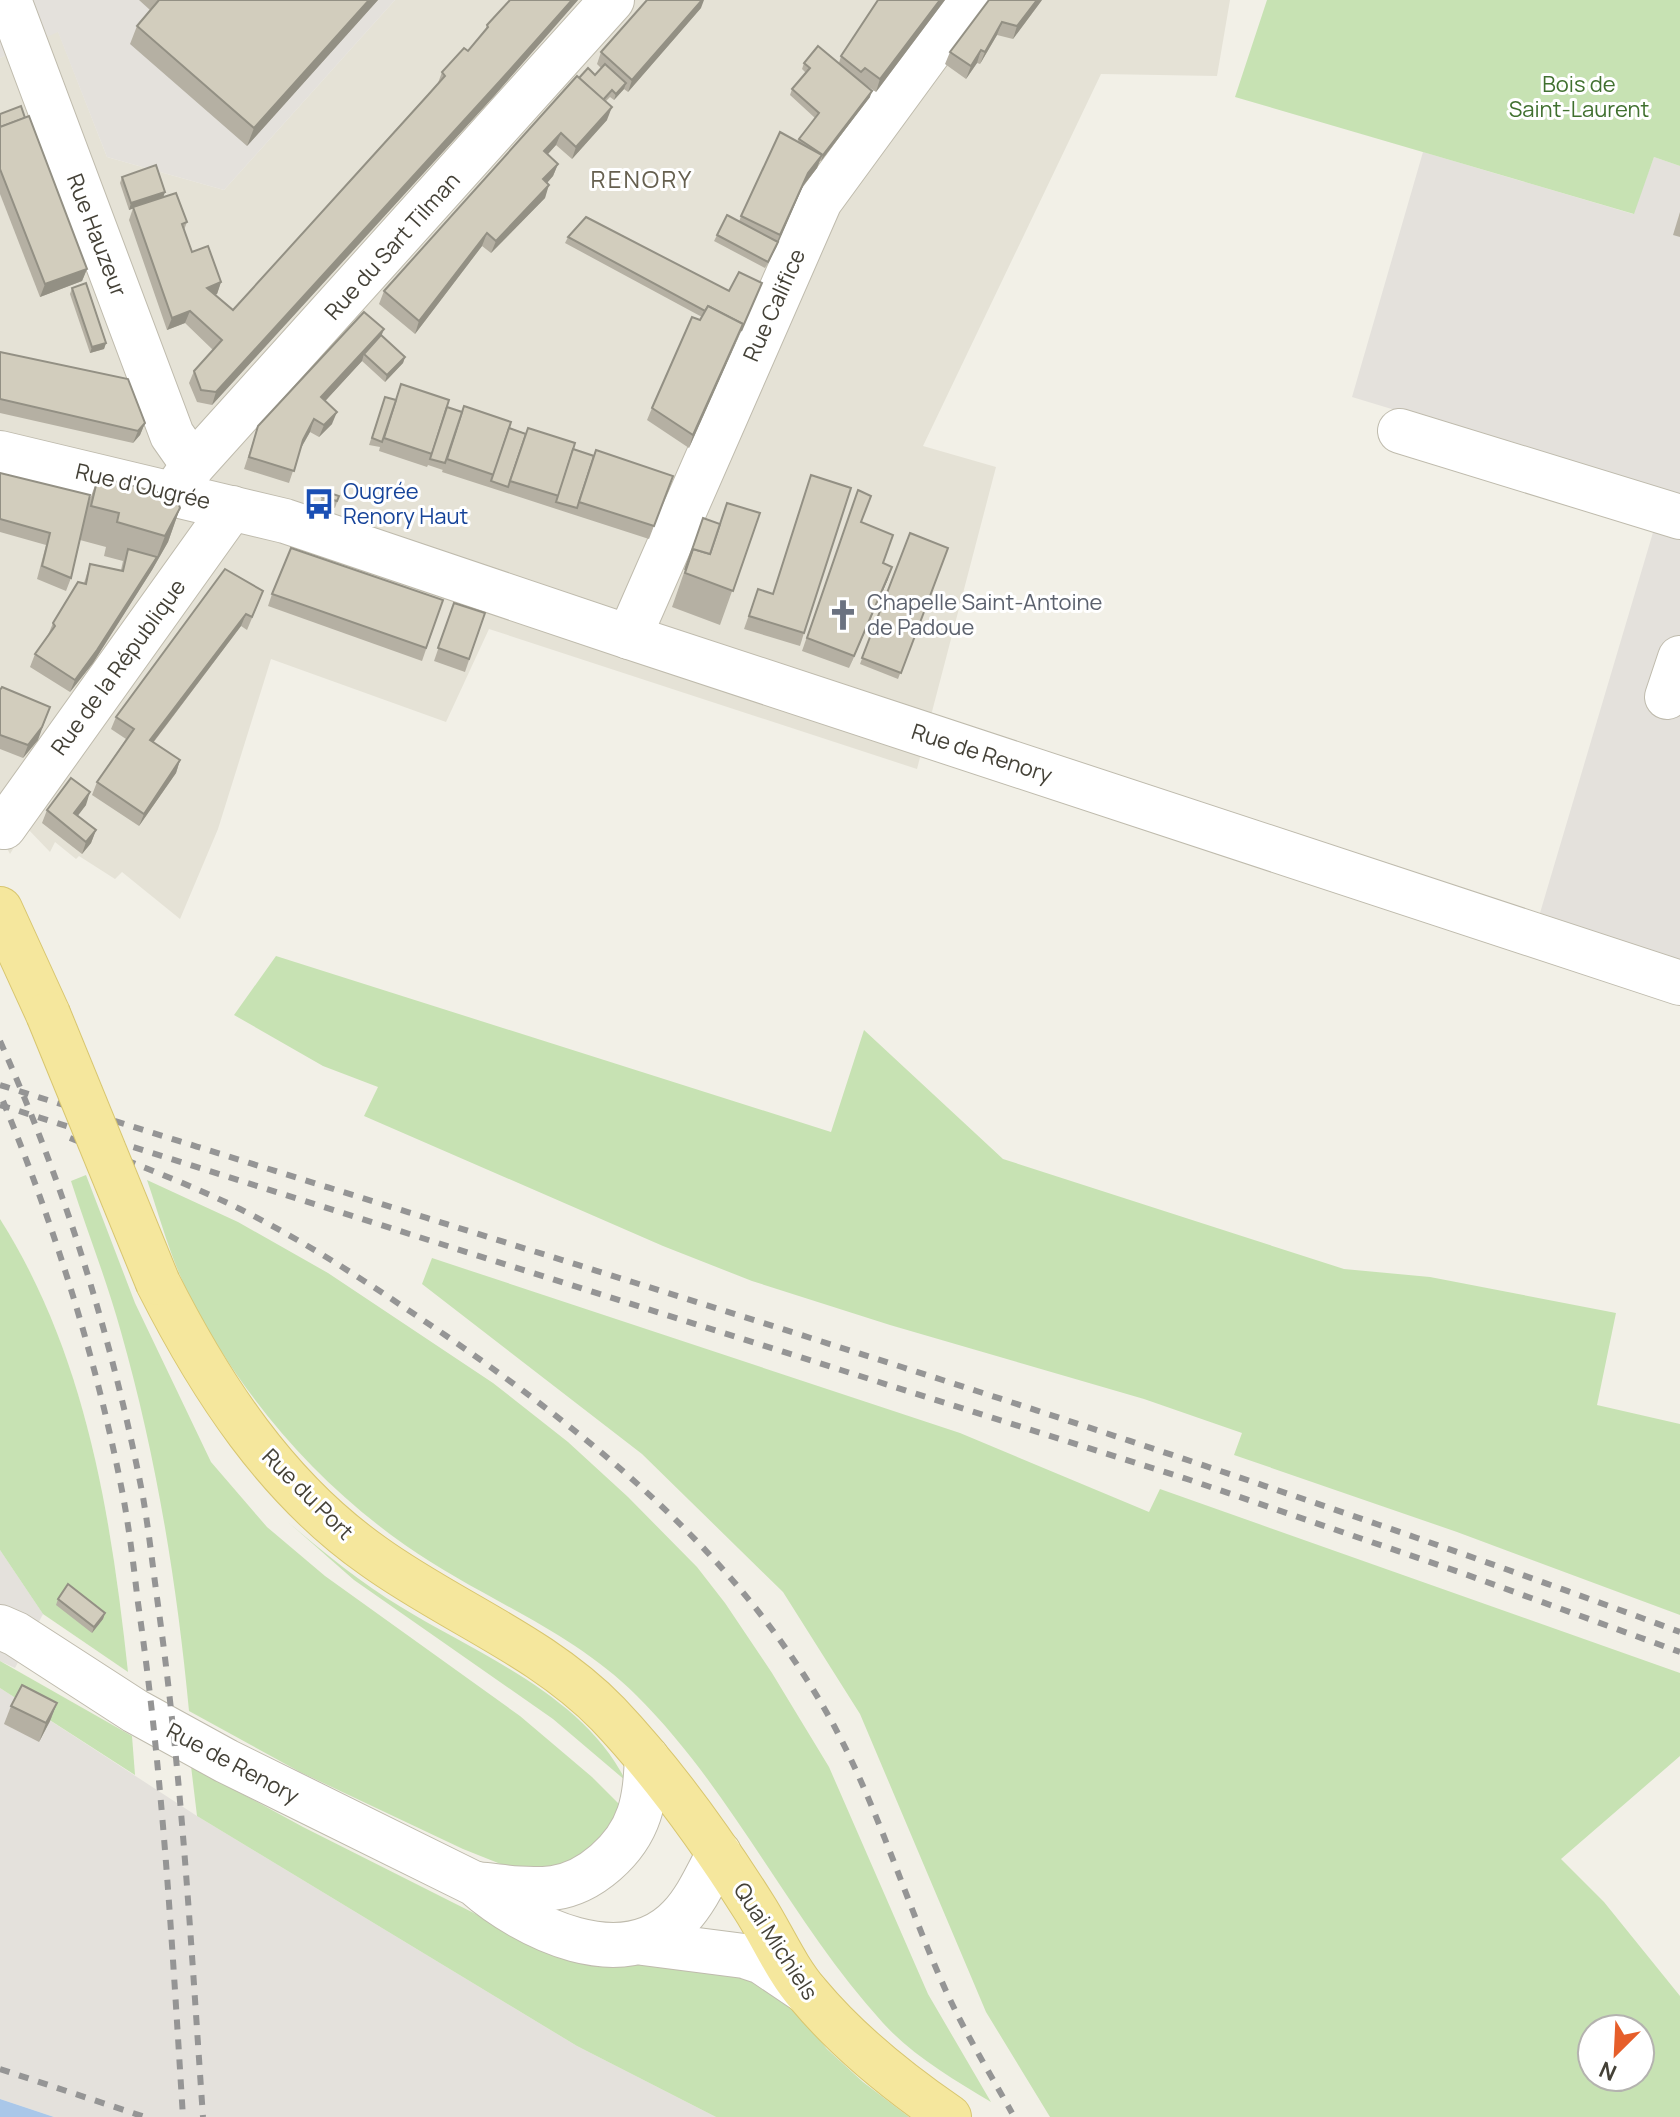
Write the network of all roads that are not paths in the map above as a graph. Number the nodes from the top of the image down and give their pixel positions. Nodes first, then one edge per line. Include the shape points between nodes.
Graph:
1 (9, 0) edge
2 (612, 0) edge
3 (967, 0) edge
4 (1400, 431) dead end
5 (0, 453) edge
6 (184, 479) junction
7 (232, 508) junction
8 (1680, 517) edge
9 (285, 521) joint
10 (629, 637) junction
11 (4, 827) dead end
12 (0, 909) edge
13 (1680, 983) edge
14 (0, 1627) edge
15 (647, 1758) junction
16 (623, 1842) junction
17 (711, 1844) junction
18 (475, 1884) junction
19 (643, 1943) junction
20 (805, 1991) junction
21 (949, 2117) edge

1 - 6 street, Rue Hauzeur
2 - 6 street, Rue du Sart Tilman
3 - 10 street, Rue Califice via 820,201
4 - 8 street
5 - 6 street, Rue d'Ougrée
6 - 7 street, Rue d'Ougrée
7 - 9 street, Rue d'Ougrée
7 - 11 street, Rue de la République
9 - 10 street, Rue de Renory
10 - 13 street, Rue de Renory
12 - 15 main road, Rue du Port, bridge via 158,1283 234,1415 285,1475 371,1555 565,1676
14 - 18 street, Rue de Renory via 226,1761
15 - 16 street, Rue de Renory via 638,1817
15 - 17 main road, Rue du Port
16 - 17 street, Rue de Renory via 662,1826 686,1828
16 - 18 street, Rue de Renory via 597,1870 556,1888
17 - 19 street via 696,1894 679,1918
17 - 20 main road, Quai Michiels
18 - 19 street, Rue de Renory via 501,1906 577,1940 614,1946
19 - 20 street, Rue de Renory via 744,1956
20 - 21 main road, Quai Michiels via 866,2053

